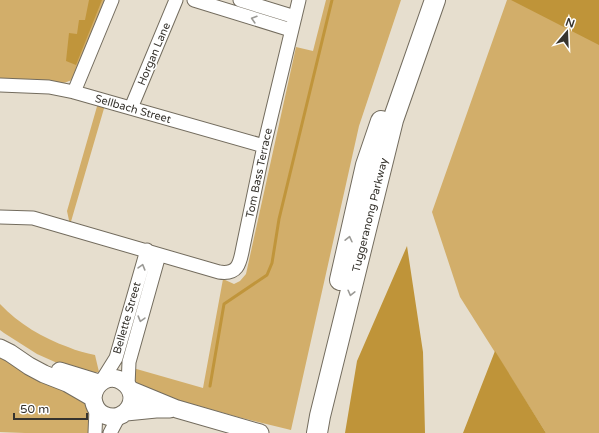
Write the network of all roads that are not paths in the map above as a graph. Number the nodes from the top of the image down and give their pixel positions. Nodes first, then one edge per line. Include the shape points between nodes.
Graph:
1 (112, 0) edge
2 (176, 0) edge
3 (194, 0) edge
4 (240, 0) edge
5 (299, 0) edge
6 (422, 0) edge
7 (435, 0) edge
8 (295, 17) junction
9 (291, 30) junction
10 (0, 86) edge
11 (74, 92) junction
12 (131, 108) junction
13 (264, 146) junction
14 (0, 217) edge
15 (147, 250) junction
16 (160, 255) junction
17 (0, 339) edge
18 (0, 348) edge
19 (129, 388) junction
20 (97, 393) junction
21 (177, 409) junction
22 (122, 414) junction
23 (315, 421) edge
24 (95, 433) edge
25 (110, 433) edge
26 (260, 433) edge
27 (305, 433) edge

1 - 11 street
2 - 12 street, Horgan Lane
9 -> 3 street
4 - 8 street
5 - 8 street, Tom Bass Terrace
23 -> 6 highway, Tuggeranong Parkway via 318,376 366,165
7 -> 23 highway, Tuggeranong Parkway via 393,120
8 - 9 street, Tom Bass Terrace
9 - 13 street, Tom Bass Terrace
10 - 11 street, Sellbach Street via 49,87
11 - 12 street, Sellbach Street
12 - 13 street, Sellbach Street
13 - 16 street, Tom Bass Terrace via 243,247 236,268 230,272 219,272
14 - 15 street via 33,218
15 - 16 street
20 -> 15 street, Bellette Street via 116,358
16 -> 19 street, Bellette Street via 129,362
17 - 20 main road via 17,351
18 - 20 main road via 44,374
19 - 20 main road via 115,378 108,379
19 - 21 main road
19 - 22 main road via 132,395 131,404
20 - 22 main road via 101,414 112,417
20 - 24 street
21 - 22 main road
21 - 26 main road
22 - 25 street
23 - 27 highway, Tuggeranong Parkway

